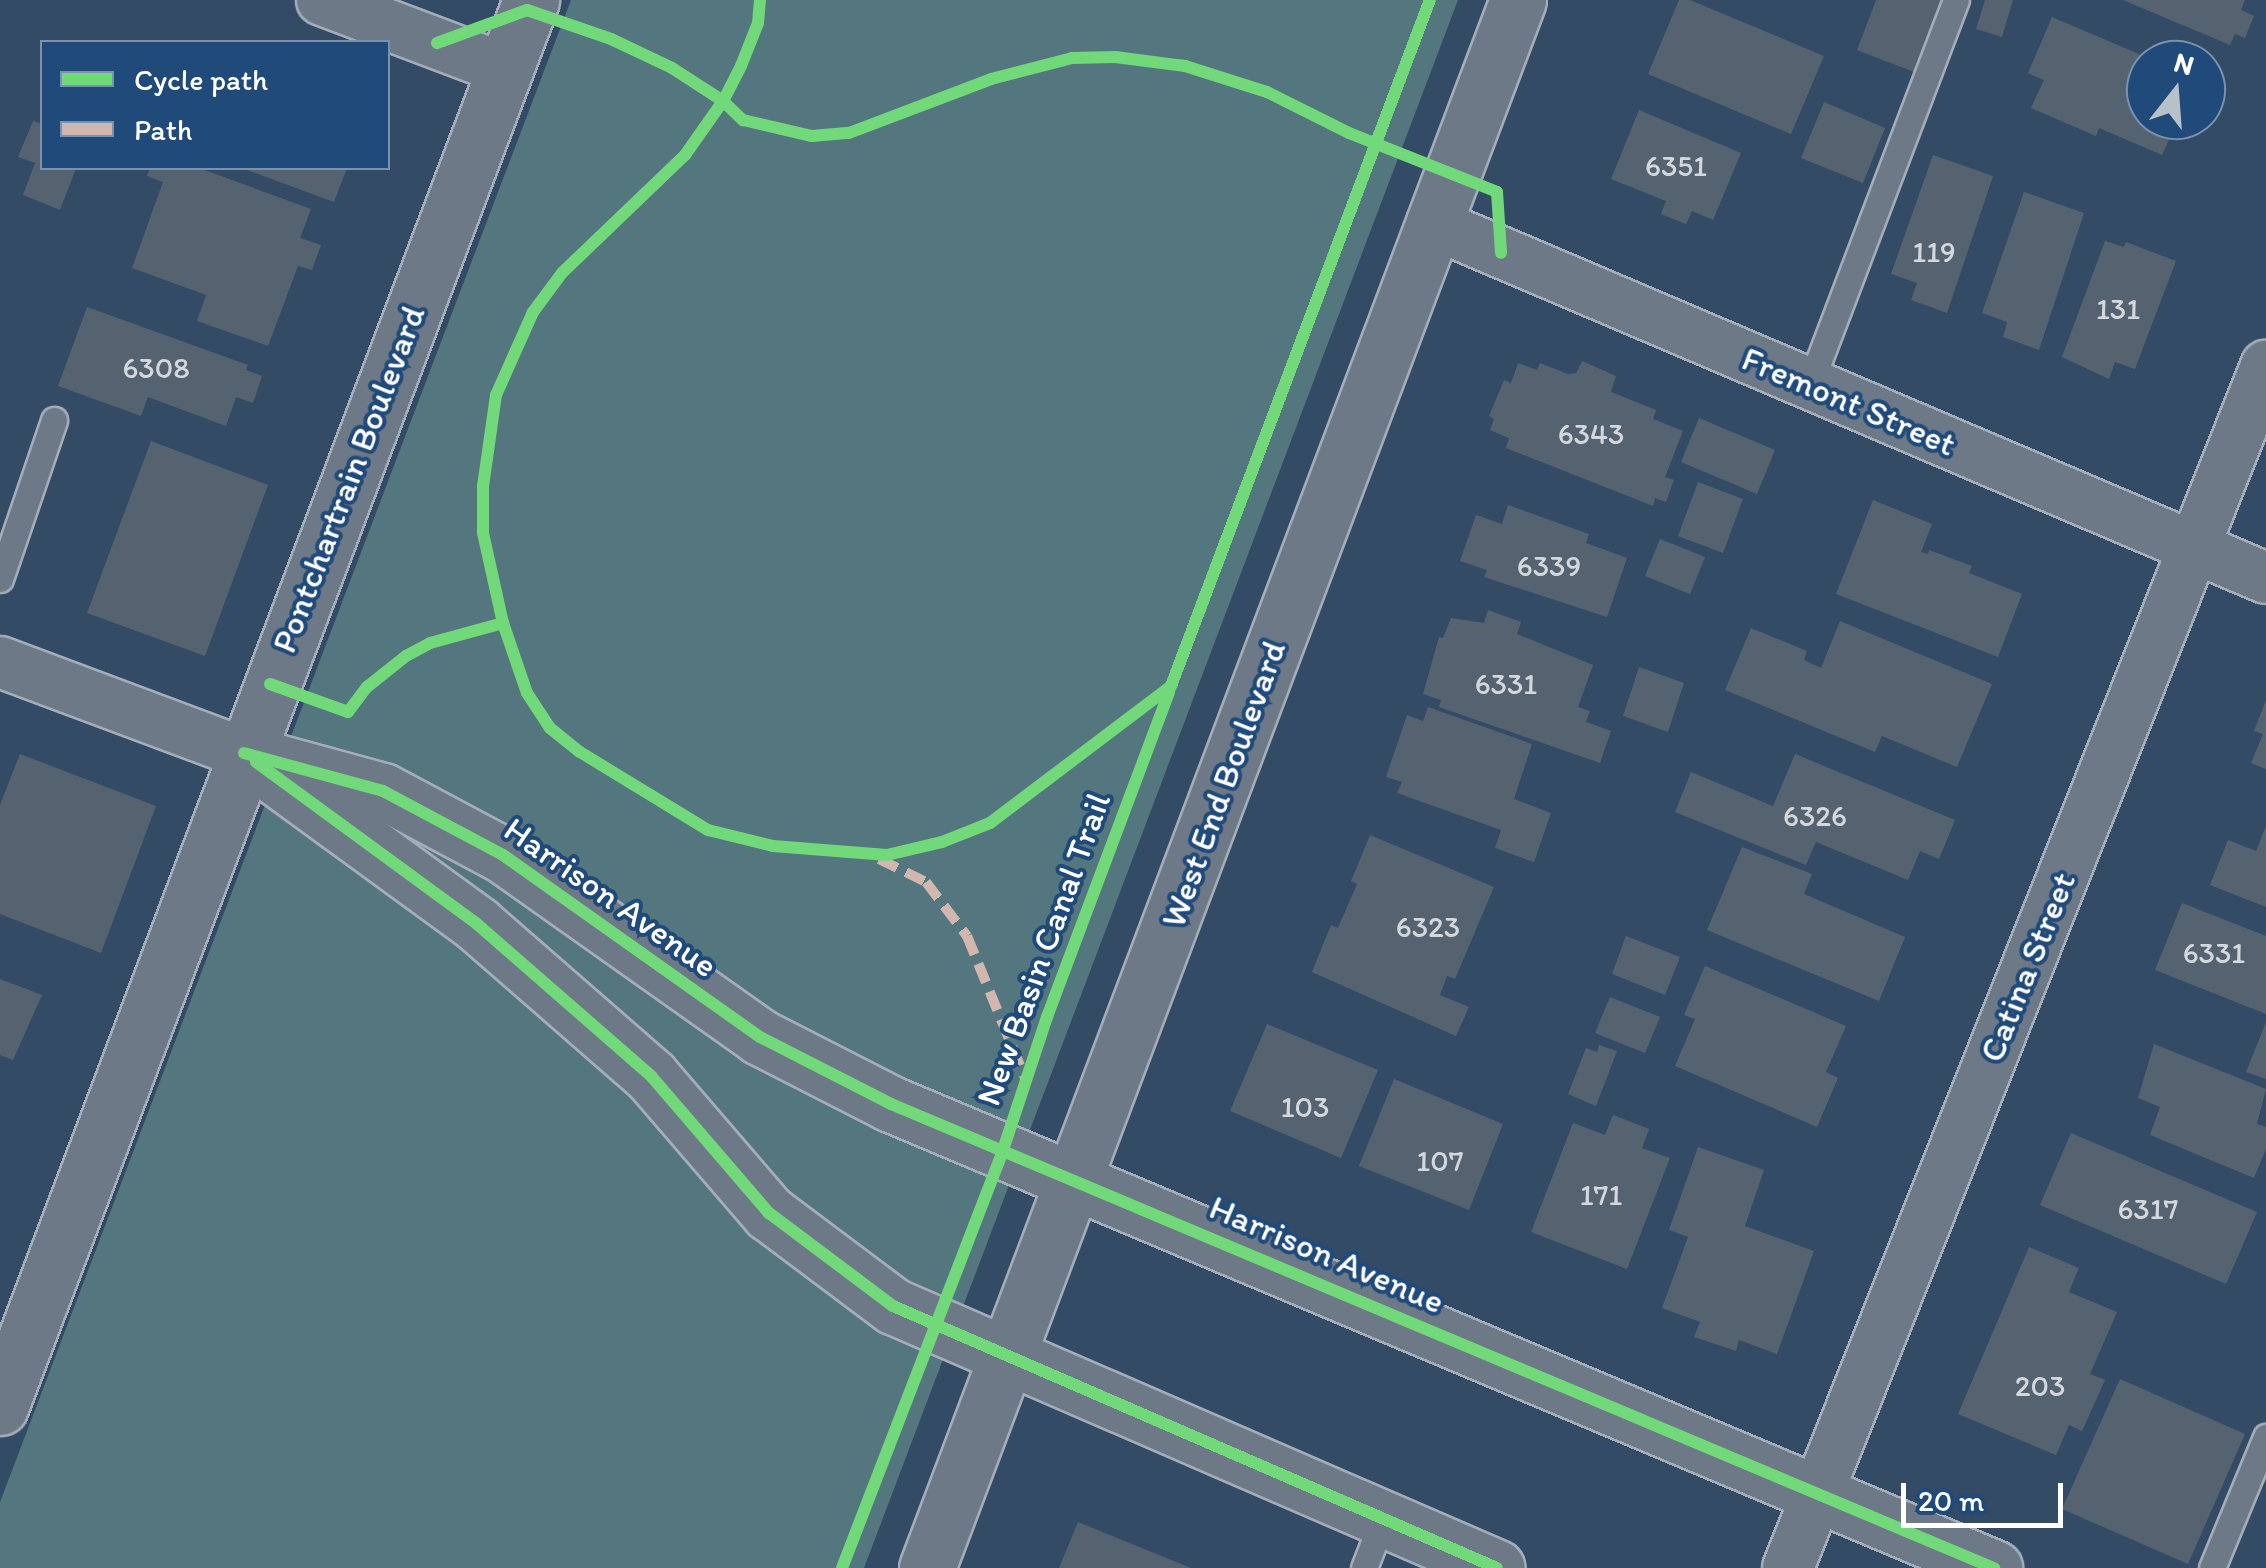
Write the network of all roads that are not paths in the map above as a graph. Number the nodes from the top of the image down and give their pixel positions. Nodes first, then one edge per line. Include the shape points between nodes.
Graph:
1 (322, 0) edge
2 (531, 0) edge
3 (1518, 0) edge
4 (1956, 0) edge
5 (505, 69) junction
6 (1432, 223) junction
7 (2266, 366) edge
8 (1810, 384) junction
9 (54, 420) dead end
10 (2193, 548) junction
11 (2266, 578) edge
12 (0, 579) edge
13 (0, 662) edge
14 (244, 753) junction
15 (1076, 1181) junction
16 (1008, 1357) junction
17 (0, 1408) edge
18 (2266, 1437) edge
19 (1818, 1494) junction
20 (1374, 1543) edge
21 (927, 1568) edge
22 (1497, 1568) edge
23 (1788, 1568) edge
24 (1994, 1568) edge
25 (2212, 1568) edge

1 - 5 street
2 - 5 street, Pontchartrain Boulevard
3 - 6 street, West End Boulevard
4 - 8 lane
5 - 14 street, Pontchartrain Boulevard
6 - 8 street, Fremont Street
6 - 15 street, West End Boulevard
7 - 10 street, Catina Street
8 - 10 street, Fremont Street
9 - 12 lane
10 - 11 street, Fremont Street
10 - 19 street, Catina Street
13 - 14 street
14 - 15 street, Harrison Avenue via 383,791 503,855 760,1037 892,1104
14 - 16 street via 478,924 651,1076 769,1213 893,1306
14 - 17 street, Pontchartrain Boulevard
15 - 16 street, West End Boulevard
15 - 19 street, Harrison Avenue
16 - 20 street
16 - 21 street, West End Boulevard
18 - 25 lane
19 - 23 street, Catina Street
19 - 24 street, Harrison Avenue
20 - 22 street

